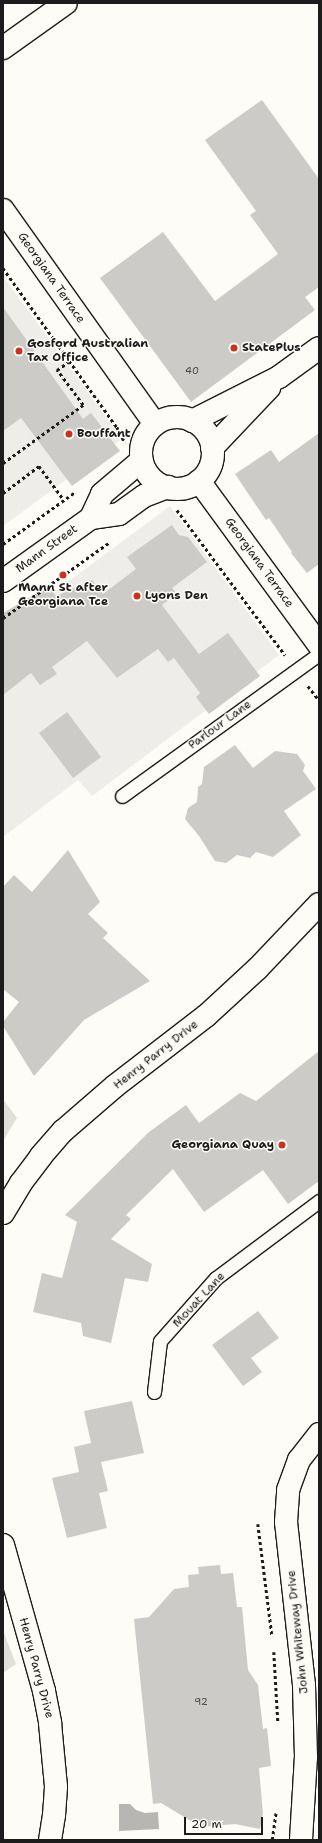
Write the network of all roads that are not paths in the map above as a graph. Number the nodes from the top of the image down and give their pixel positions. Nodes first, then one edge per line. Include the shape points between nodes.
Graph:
1 (66, 3) edge
2 (3, 48) edge
3 (3, 210) edge
4 (319, 348) edge
5 (279, 377) junction
6 (192, 421) junction
7 (155, 424) junction
8 (212, 448) junction
9 (142, 460) junction
10 (199, 481) junction
11 (168, 487) junction
12 (91, 518) junction
13 (3, 581) edge
14 (319, 645) edge
15 (319, 654) edge
16 (122, 796) dead end
17 (319, 904) edge
18 (319, 1201) edge
19 (3, 1214) edge
20 (154, 1392) dead end
21 (319, 1434) edge
22 (3, 1545) edge
23 (50, 1840) edge
24 (301, 1840) edge

1 - 2 street
3 - 7 street, Georgiana Terrace
4 - 5 street
5 - 6 street
5 - 8 street
6 - 7 street via 176,417
6 - 8 street via 205,431
7 - 9 street via 142,442
8 - 10 street via 210,467
9 - 11 street via 149,476 157,483
9 - 12 street, Mann Street via 102,494
10 - 11 street via 189,487
10 - 14 street, Georgiana Terrace
11 - 12 street, Mann Street via 144,496 119,514
12 - 13 street, Mann Street
15 - 16 lane, Parlour Lane
17 - 19 street, Henry Parry Drive via 258,968 211,1011 115,1086 64,1130 33,1167
18 - 20 lane, Mouat Lane via 216,1278 160,1341
21 - 24 street, John Whiteway Drive via 299,1460 288,1490 286,1522 304,1685 306,1757
22 - 23 street, Henry Parry Drive via 44,1691 50,1723 56,1787

